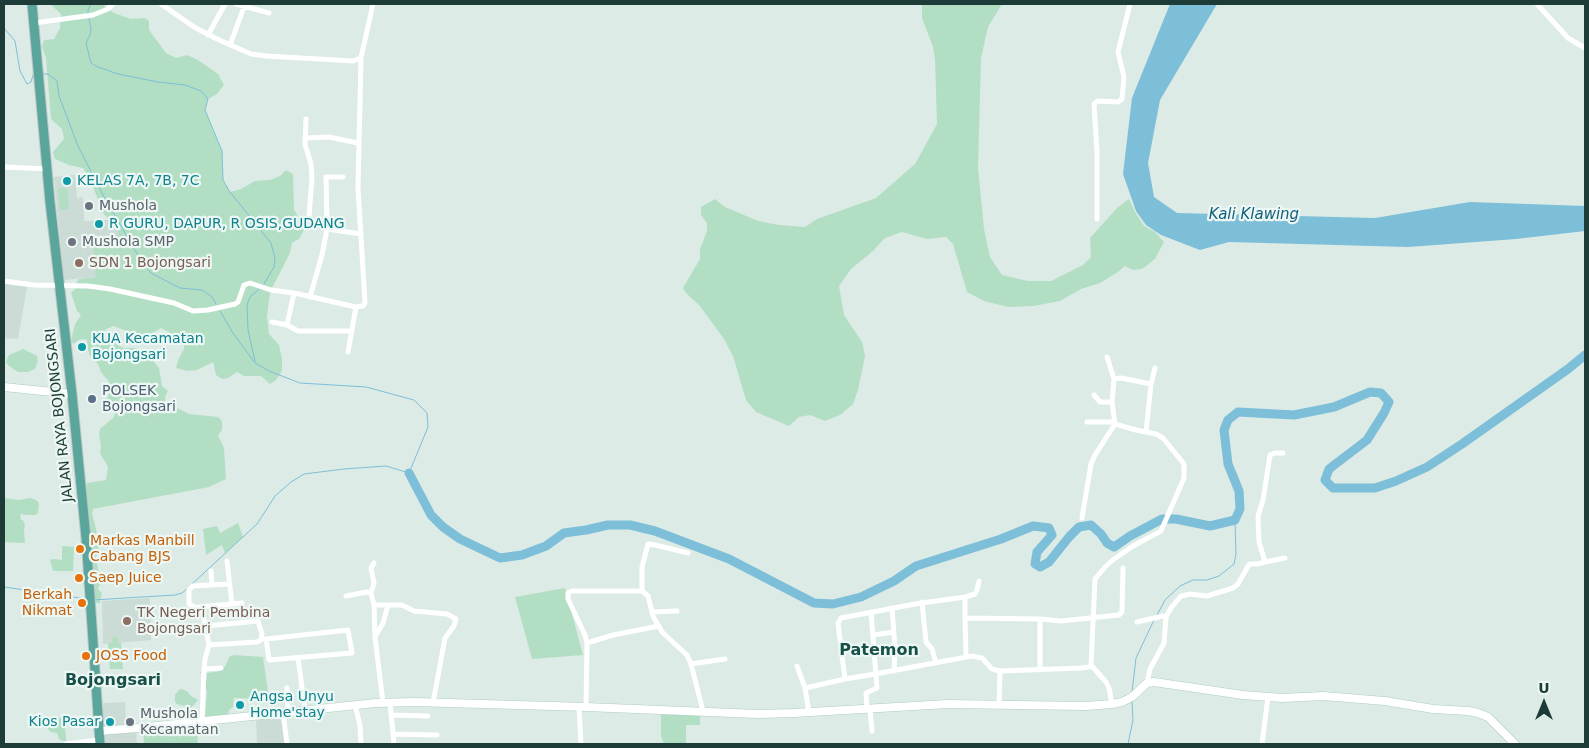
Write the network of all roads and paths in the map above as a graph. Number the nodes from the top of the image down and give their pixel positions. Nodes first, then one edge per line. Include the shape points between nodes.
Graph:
1 (32, 4) edge
2 (113, 4) edge
3 (161, 4) edge
4 (226, 4) edge
5 (236, 4) edge
6 (373, 4) edge
7 (1130, 4) edge
8 (1537, 4) edge
9 (170, 6) edge
10 (244, 7) junction
11 (269, 13) dead end
12 (34, 23) junction
13 (208, 35) junction
14 (230, 45) junction
15 (1585, 48) edge
16 (360, 58) junction
17 (306, 118) dead end
18 (305, 138) junction
19 (358, 142) junction
20 (4, 167) edge
21 (48, 169) junction
22 (343, 177) dead end
23 (1096, 219) dead end
24 (328, 227) junction
25 (361, 234) junction
26 (4, 281) edge
27 (60, 286) junction
28 (294, 294) junction
29 (310, 297) junction
30 (356, 307) junction
31 (272, 322) dead end
32 (287, 325) junction
33 (352, 331) junction
34 (348, 352) dead end
35 (1108, 357) dead end
36 (1155, 368) dead end
37 (1114, 379) junction
38 (1151, 384) junction
39 (4, 387) edge
40 (72, 394) junction
41 (1094, 395) dead end
42 (1112, 402) junction
43 (1087, 422) dead end
44 (1115, 423) junction
45 (1146, 432) junction
46 (1283, 453) dead end
47 (1082, 518) dead end
48 (688, 553) dead end
49 (1285, 558) dead end
50 (228, 561) dead end
51 (1265, 562) junction
52 (374, 563) dead end
53 (1123, 568) dead end
54 (211, 571) dead end
55 (979, 582) dead end
56 (229, 584) junction
57 (212, 585) junction
58 (642, 591) junction
59 (371, 593) junction
60 (346, 596) dead end
61 (964, 597) junction
62 (922, 602) junction
63 (242, 603) dead end
64 (232, 604) junction
65 (374, 605) junction
66 (388, 605) junction
67 (194, 607) junction
68 (892, 608) junction
69 (677, 611) dead end
70 (652, 612) junction
71 (871, 612) junction
72 (1166, 617) junction
73 (965, 618) junction
74 (1094, 618) junction
75 (1040, 619) junction
76 (1137, 622) dead end
77 (205, 626) junction
78 (659, 626) junction
79 (894, 632) junction
80 (873, 635) junction
81 (376, 637) junction
82 (587, 643) junction
83 (209, 645) junction
84 (966, 657) junction
85 (298, 658) junction
86 (725, 660) dead end
87 (936, 663) junction
88 (691, 664) junction
89 (1092, 665) junction
90 (797, 666) dead end
91 (204, 668) junction
92 (221, 668) dead end
93 (1040, 669) junction
94 (894, 671) junction
95 (1000, 671) junction
96 (876, 674) junction
97 (845, 679) junction
98 (1147, 683) junction
99 (287, 688) dead end
100 (805, 688) junction
101 (1268, 697) junction
102 (387, 703) junction
103 (433, 703) junction
104 (1112, 704) junction
105 (356, 705) junction
106 (999, 705) junction
107 (583, 707) junction
108 (869, 709) junction
109 (305, 710) junction
110 (286, 712) junction
111 (703, 712) junction
112 (809, 712) junction
113 (391, 715) junction
114 (428, 716) dead end
115 (202, 721) junction
116 (872, 731) dead end
117 (393, 734) junction
118 (437, 735) dead end
119 (99, 738) edge
120 (66, 744) edge
121 (286, 744) edge
122 (361, 744) edge
123 (394, 744) edge
124 (581, 744) edge
125 (1262, 744) edge
126 (1515, 744) edge

1 - 12 main road, JALAN RAYA BOJONGSARI
2 - 12 street via 93,15
3 - 9 street
4 - 13 street
5 - 10 street
6 - 16 street
7 - 23 street via 1118,52 1124,77 1122,99 1094,104
8 - 15 street via 1568,38
9 - 13 street
10 - 11 street
10 - 14 street
12 - 21 main road, JALAN RAYA BOJONGSARI
13 - 14 street
14 - 16 street via 266,56 352,61
16 - 19 street
17 - 18 street
18 - 19 street via 328,137
18 - 24 street via 311,164 309,218
19 - 25 street
20 - 21 street
21 - 27 main road, JALAN RAYA BOJONGSARI
22 - 24 street via 326,177
24 - 25 street
24 - 29 street
25 - 30 street via 365,303
26 - 27 street
27 - 28 street via 88,286 133,293 193,311 235,304 248,283
27 - 40 main road, JALAN RAYA BOJONGSARI
28 - 29 street
28 - 32 street
29 - 30 street
30 - 33 street
31 - 32 street
32 - 33 street via 298,330
33 - 34 street
35 - 37 street
36 - 38 street
37 - 38 street
37 - 42 street
38 - 45 street
39 - 40 street
40 - 119 main road, JALAN RAYA BOJONGSARI via 87,545
41 - 42 street via 1100,402
42 - 44 street
43 - 44 street
44 - 45 street
44 - 47 street via 1095,455
45 - 74 street via 1163,438 1184,464 1184,478 1161,531 1133,546 1097,576
46 - 51 street via 1270,455 1258,516 1259,542
48 - 58 street via 648,544 642,567
49 - 51 street
50 - 56 street
51 - 72 street via 1250,564 1233,588 1207,596 1181,596
52 - 59 street via 371,566 374,583
53 - 74 street via 1121,614
54 - 57 street
55 - 61 street via 975,594
56 - 57 street
56 - 64 street
57 - 67 street via 194,586 189,590 188,603
58 - 70 street via 648,596
58 - 82 street via 568,593
59 - 60 street
59 - 65 street
61 - 62 street
61 - 73 street
62 - 68 street
62 - 87 street via 926,642
63 - 64 street
64 - 67 street
65 - 66 street
65 - 81 street
66 - 81 street
66 - 103 street via 447,614 456,619 445,638
67 - 77 street via 202,609
68 - 71 street
68 - 79 street
69 - 70 street
70 - 78 street
71 - 80 street
71 - 97 street via 839,619
72 - 76 street
72 - 98 street via 1164,643 1150,669
73 - 75 street
73 - 84 street
74 - 75 street
74 - 89 street
75 - 93 street
77 - 83 street
77 - 83 street via 258,621 262,634 257,642
78 - 82 street
78 - 88 street via 687,655
79 - 80 street
79 - 94 street
80 - 96 street
81 - 102 street
82 - 107 street
83 - 91 street
84 - 87 street
84 - 95 street via 982,658
85 - 85 street via 352,653 348,630 266,639 269,660
85 - 109 street
86 - 88 street
87 - 94 street
88 - 111 street
89 - 93 street
89 - 104 street via 1106,682
90 - 100 street
91 - 92 street
91 - 115 street
93 - 95 street
94 - 96 street
95 - 106 street
96 - 97 street
96 - 108 street via 877,688 866,693
97 - 100 street
98 - 101 street
98 - 104 street via 1127,700
99 - 110 street
100 - 112 street
101 - 125 street
101 - 126 street via 1330,696 1468,711 1488,717
102 - 103 street
102 - 105 street
102 - 113 street
103 - 107 street
104 - 106 street
105 - 109 street
105 - 122 street
106 - 108 street via 948,704
107 - 111 street
107 - 124 street
108 - 112 street
108 - 116 street
109 - 110 street
110 - 115 street
110 - 121 street
111 - 112 street
113 - 114 street
113 - 117 street
115 - 119 street
117 - 118 street
117 - 123 street
119 - 120 street

